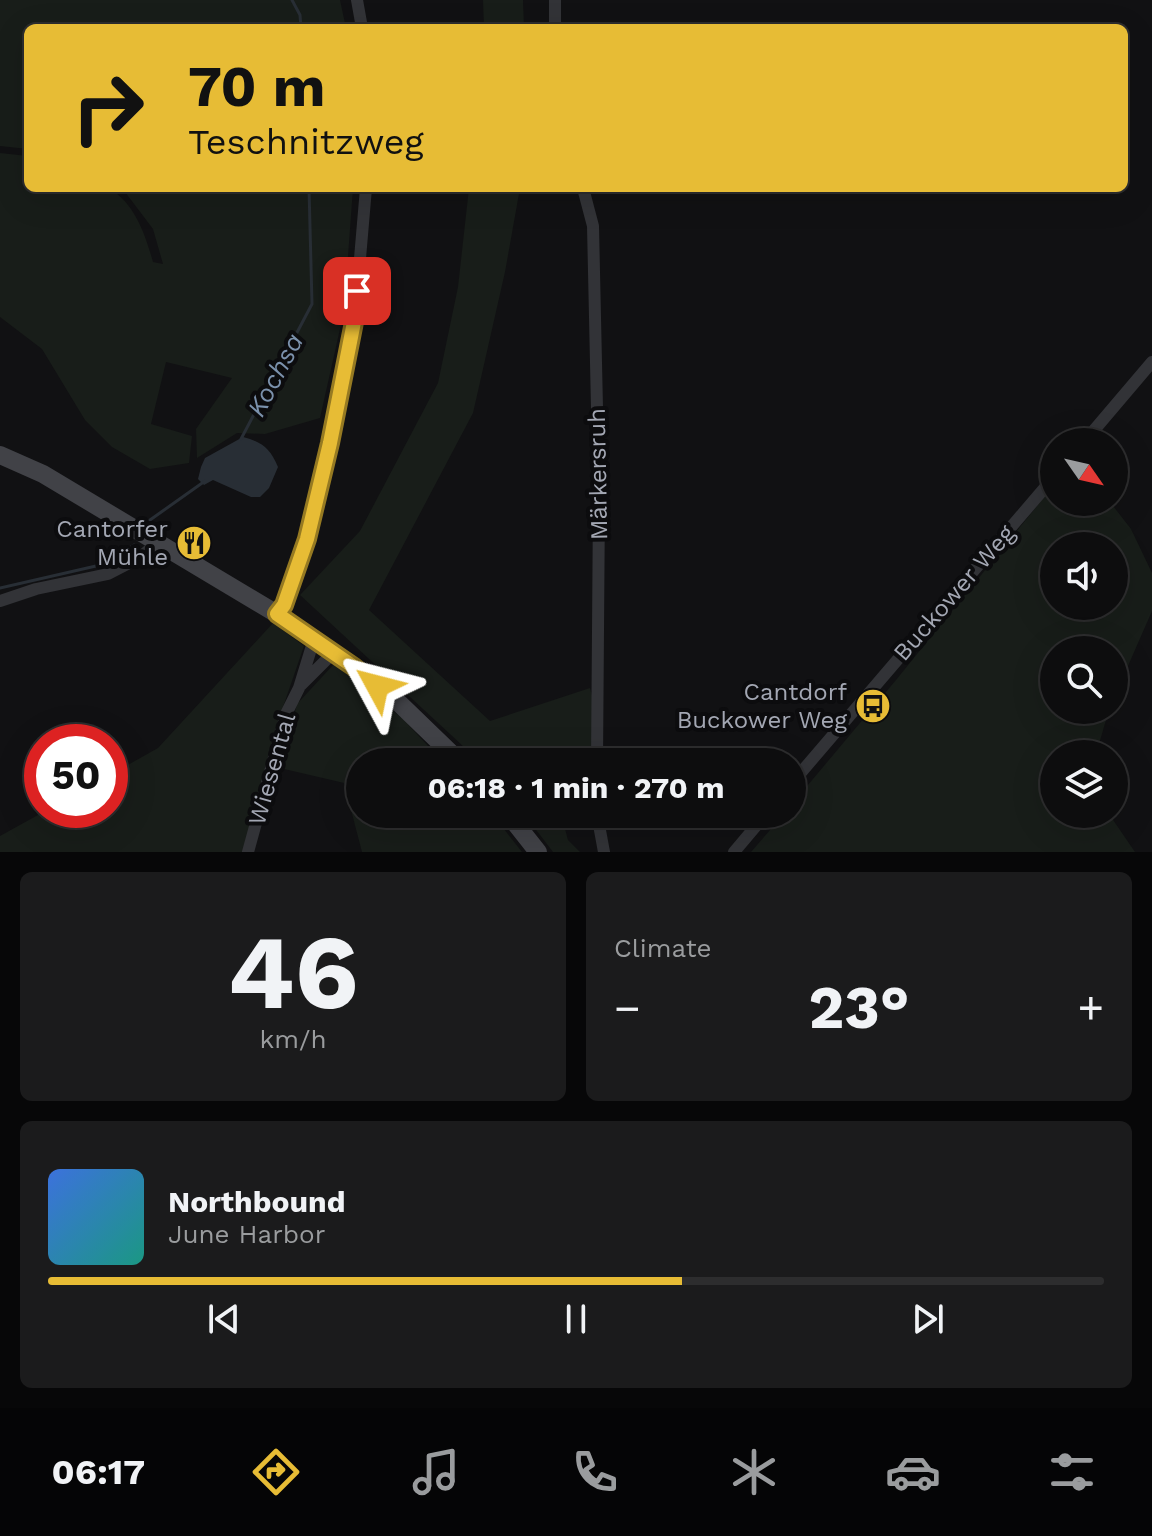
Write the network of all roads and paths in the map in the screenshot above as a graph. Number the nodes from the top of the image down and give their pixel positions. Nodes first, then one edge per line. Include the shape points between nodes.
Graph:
1 (357, 0) edge
2 (555, 0) edge
3 (361, 24) edge
4 (555, 24) edge
5 (366, 192) edge
6 (584, 192) edge
7 (1152, 362) edge
8 (1096, 428) edge
9 (0, 455) edge
10 (1040, 493) edge
11 (159, 542) junction
12 (0, 601) edge
13 (277, 614) junction
14 (314, 639) junction
15 (333, 653) junction
16 (299, 688) junction
17 (446, 748) edge
18 (597, 748) edge
19 (806, 767) edge
20 (519, 828) edge
21 (600, 828) edge
22 (754, 828) edge
23 (248, 852) edge
24 (538, 852) edge
25 (604, 852) edge
26 (734, 852) edge

1 - 3 street
2 - 4 street
5 - 13 street via 355,317 333,429 307,539
6 - 18 street, Märkersruh via 593,226
7 - 8 street
9 - 11 main road
10 - 19 street, Buckower Weg
11 - 12 street via 108,574
11 - 13 main road
13 - 14 main road
14 - 15 main road
14 - 16 street, Wiesental
15 - 16 street, Wiesental
15 - 17 main road via 400,704
16 - 23 street, Wiesental via 286,714
20 - 24 main road
21 - 25 street
22 - 26 street

